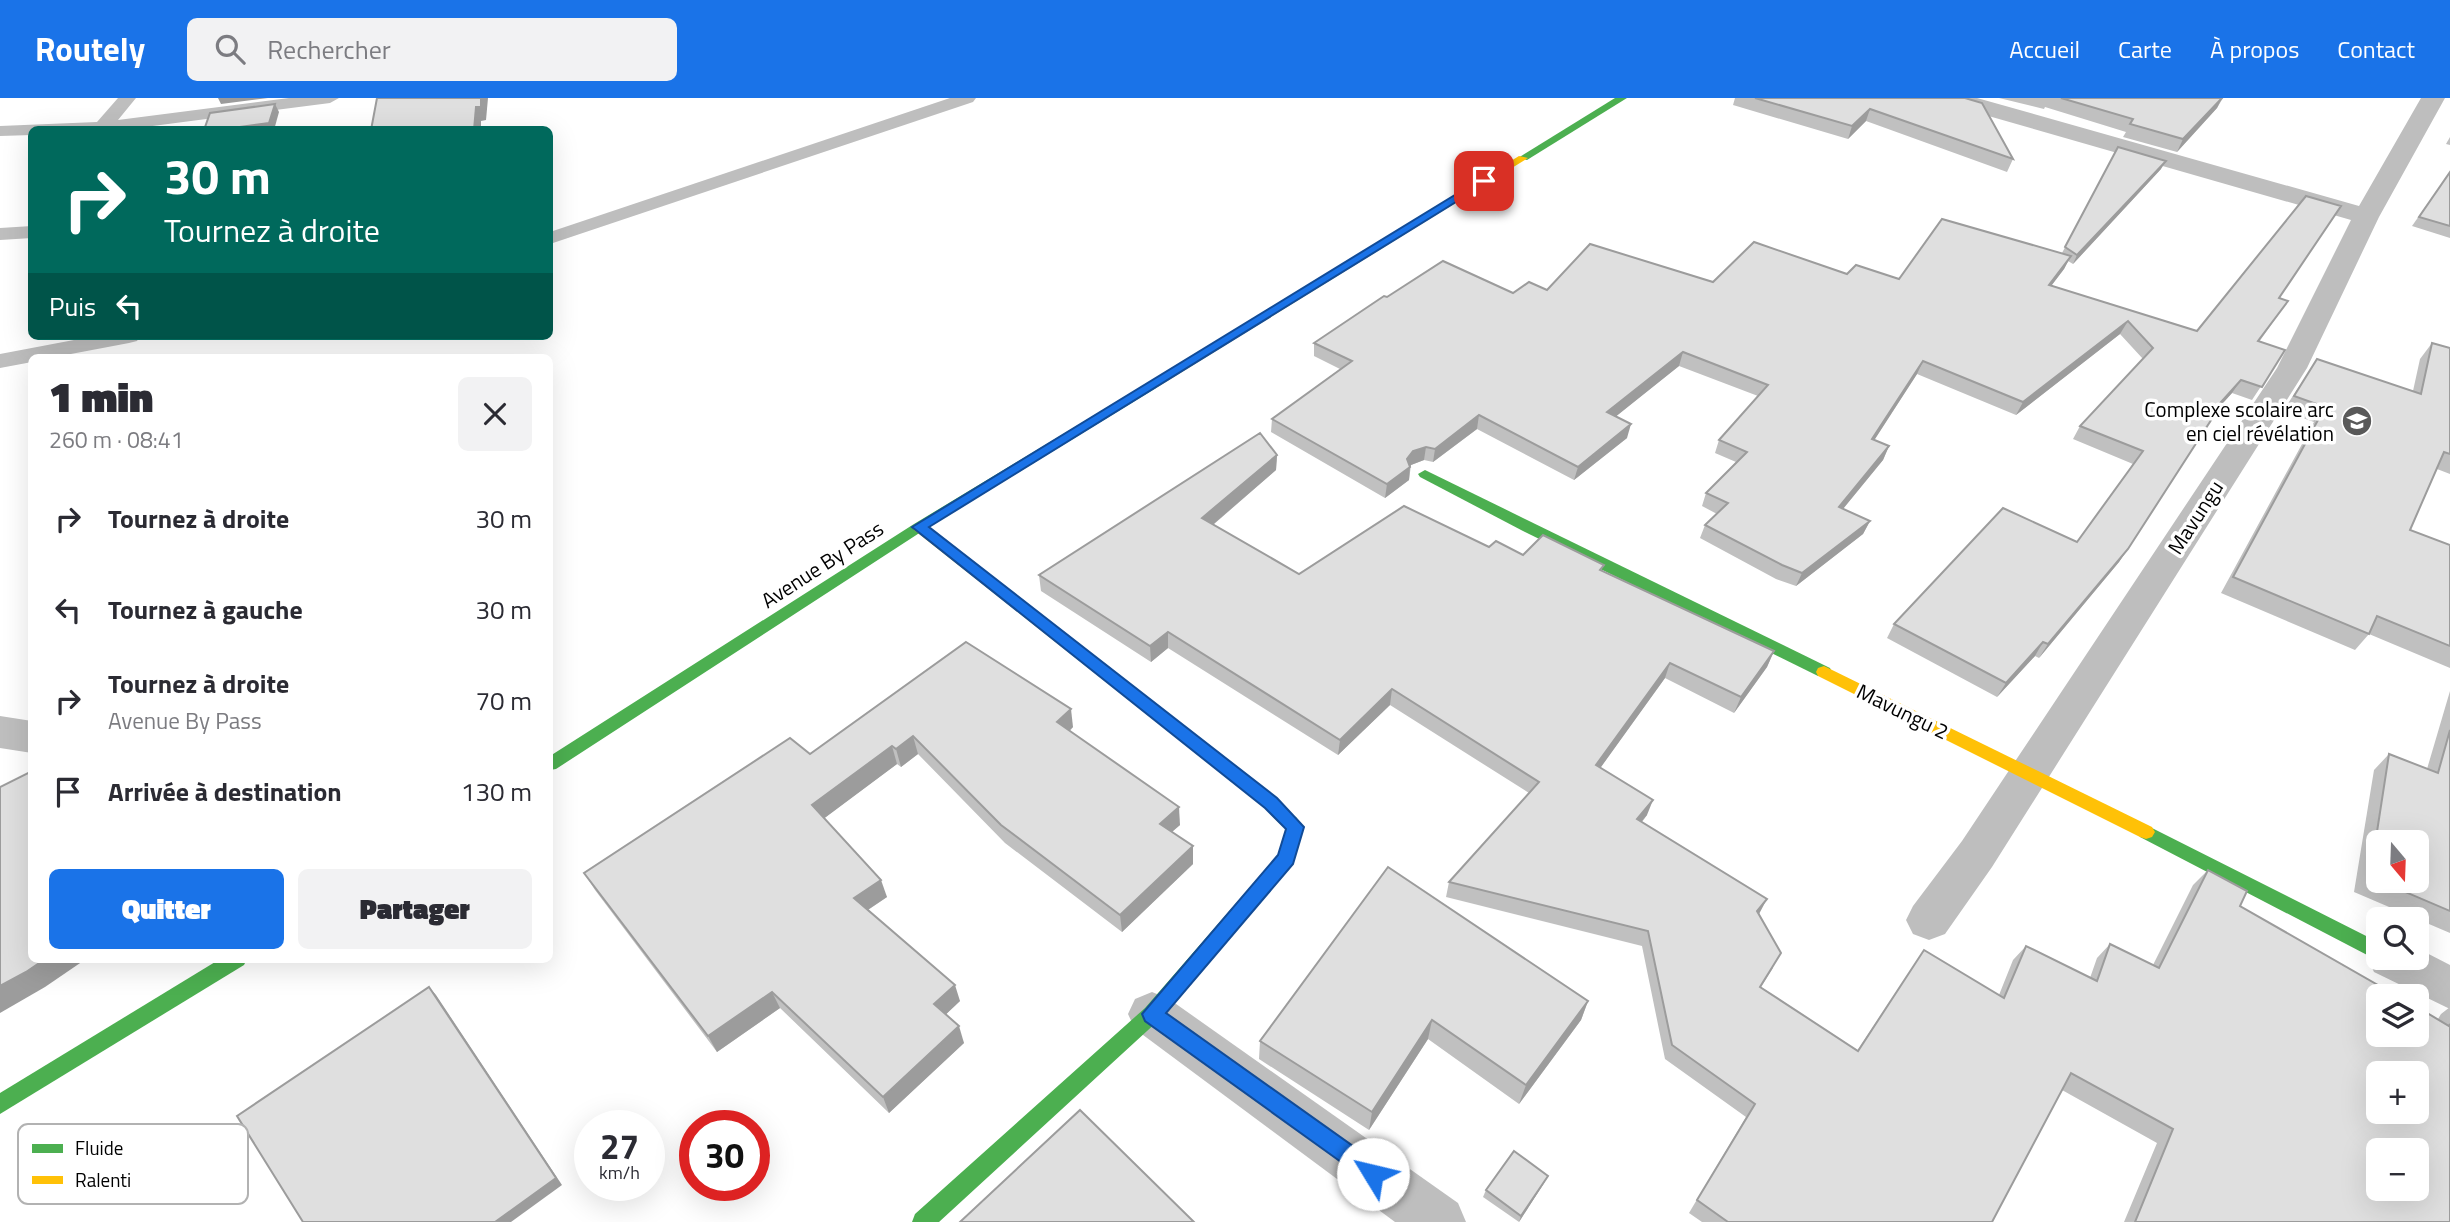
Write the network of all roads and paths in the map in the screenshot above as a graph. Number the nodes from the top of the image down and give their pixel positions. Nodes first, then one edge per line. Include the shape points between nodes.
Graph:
1 (127, 98) edge
2 (330, 98) edge
3 (967, 98) edge
4 (1622, 98) edge
5 (1951, 98) edge
6 (2433, 98) edge
7 (101, 126) edge
8 (114, 126) edge
9 (28, 130) edge
10 (0, 131) edge
11 (2366, 217) junction
12 (28, 232) edge
13 (0, 234) edge
14 (553, 237) edge
15 (84, 340) edge
16 (61, 342) edge
17 (0, 361) edge
18 (1425, 474) dead end
19 (919, 527) junction
20 (0, 732) edge
21 (28, 736) edge
22 (553, 762) edge
23 (2029, 772) junction
24 (1929, 920) dead end
25 (2366, 945) edge
26 (230, 963) edge
27 (2415, 970) edge
28 (2450, 988) edge
29 (1152, 1014) junction
30 (0, 1104) edge
31 (923, 1222) edge
32 (1439, 1222) edge

1 - 7 lane
2 - 8 lane
3 - 14 lane
4 - 19 main road, Avenue By Pass
5 - 11 street
6 - 11 street, Mavungu
9 - 10 lane
11 - 23 street, Mavungu via 2292,368
12 - 13 lane
15 - 16 lane
16 - 17 lane
18 - 23 main road, Mavungu 2
19 - 22 main road, Avenue By Pass
19 - 29 main road via 1271,803 1295,827 1286,858
20 - 21 street
23 - 24 street, Mavungu
23 - 25 main road, Mavungu 2
26 - 30 main road
27 - 28 street
29 - 31 main road
29 - 32 street

